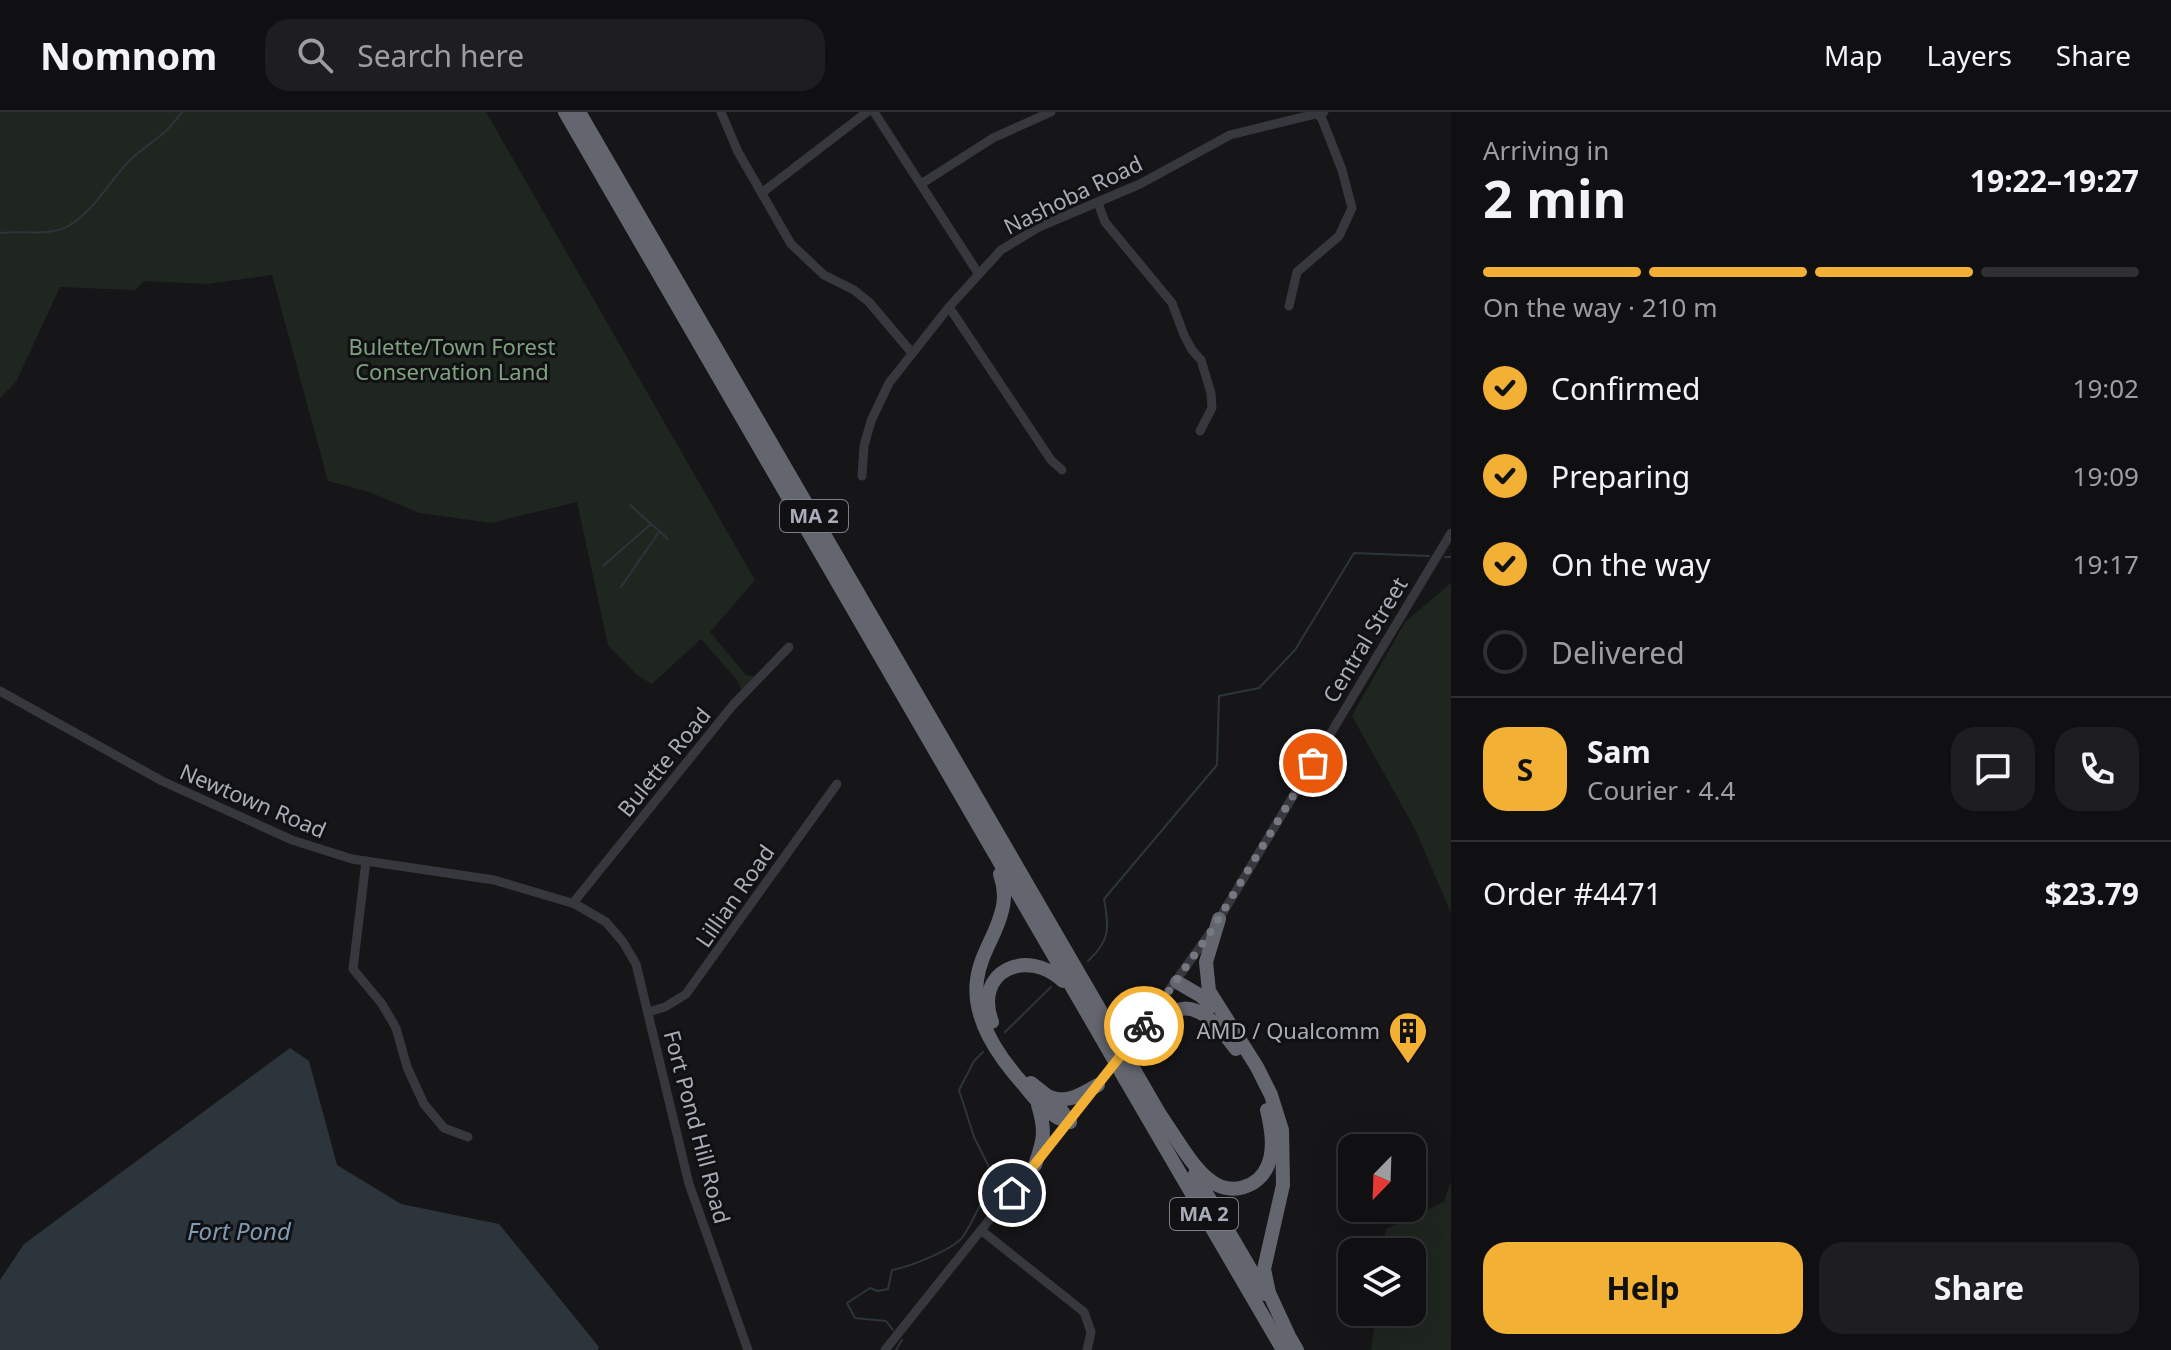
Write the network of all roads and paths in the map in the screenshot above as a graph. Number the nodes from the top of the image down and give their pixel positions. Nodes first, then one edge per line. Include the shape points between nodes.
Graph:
1 (565, 112) edge
2 (579, 112) edge
3 (721, 112) edge
4 (867, 112) edge
5 (874, 112) edge
6 (1051, 112) edge
7 (1319, 113) edge
8 (921, 184) junction
9 (763, 192) junction
10 (1098, 203) junction
11 (978, 273) junction
12 (1289, 306) dead end
13 (949, 307) junction
14 (912, 353) junction
15 (1200, 431) dead end
16 (1062, 470) dead end
17 (862, 476) dead end
18 (1451, 533) edge
19 (789, 647) dead end
20 (0, 691) edge
21 (837, 784) dead end
22 (993, 851) junction
23 (366, 861) junction
24 (573, 903) junction
25 (1219, 919) junction
26 (1044, 925) junction
27 (632, 956) joint
28 (1177, 982) junction
29 (1075, 992) junction
30 (648, 1012) junction
31 (1204, 1016) junction
32 (1224, 1017) junction
33 (1109, 1039) junction
34 (1129, 1044) junction
35 (1129, 1073) junction
36 (1098, 1085) junction
37 (1031, 1094) junction
38 (1048, 1097) junction
39 (1158, 1112) junction
40 (1070, 1122) junction
41 (468, 1137) dead end
42 (1035, 1165) junction
43 (982, 1231) junction
44 (1288, 1334) junction
45 (748, 1350) edge
46 (885, 1350) edge
47 (1087, 1350) edge
48 (1283, 1350) edge
49 (1297, 1350) edge

1 - 22 highway, MA 2
2 - 26 highway, MA 2
3 - 9 street
4 - 9 street
5 - 8 street
6 - 8 street via 993,138
7 - 10 street, Nashoba Road via 1230,135
7 - 12 street via 1352,208 1339,236 1297,272
8 - 11 street
9 - 14 street via 791,244 824,275 869,302
10 - 11 street, Nashoba Road via 1019,237
10 - 15 street via 1105,222 1172,303 1201,360 1212,408
11 - 13 street, Nashoba Road
13 - 14 street, Nashoba Road
13 - 16 street
14 - 17 street, Nashoba Road via 879,401 864,446
18 - 25 street, Central Street
19 - 24 street, Bulette Road via 733,705
20 - 23 street, Newtown Road via 212,805 302,844
21 - 30 street, Lillian Road via 686,994
22 - 26 highway, MA 2
22 - 37 highway via 1005,902 980,966 978,1009 990,1038
23 - 24 street, Newtown Road via 494,880
23 - 41 street via 353,969 396,1028 424,1104 444,1128
24 - 27 street, Newtown Road via 606,922
25 - 28 street, Central Street
25 - 32 highway via 1205,974
26 - 29 highway, MA 2
26 - 33 highway, MA 2
27 - 30 street, Fort Pond Hill Road
28 - 31 highway
28 - 32 highway
28 - 34 street, Central Street
29 - 33 highway, MA 2
29 - 38 highway via 1045,967 1028,964 1001,974 988,994 989,1016 1004,1048
30 - 45 street, Fort Pond Hill Road via 689,1184
31 - 34 highway via 1188,1008 1169,1012
31 - 39 highway via 1234,1046 1262,1094 1271,1126 1268,1166 1247,1186 1217,1185 1201,1172
32 - 44 highway via 1265,1081 1282,1130 1283,1185 1264,1269
33 - 35 highway, MA 2, bridge
34 - 36 street, Central Street
35 - 39 highway, MA 2
35 - 48 highway, MA 2
36 - 38 highway via 1071,1099
36 - 40 street
37 - 40 highway via 1049,1112
37 - 42 highway via 1044,1129
38 - 40 highway
39 - 44 highway, MA 2
40 - 42 street
42 - 43 street
43 - 46 street
43 - 47 street via 1084,1312 1091,1332
44 - 49 highway, MA 2

